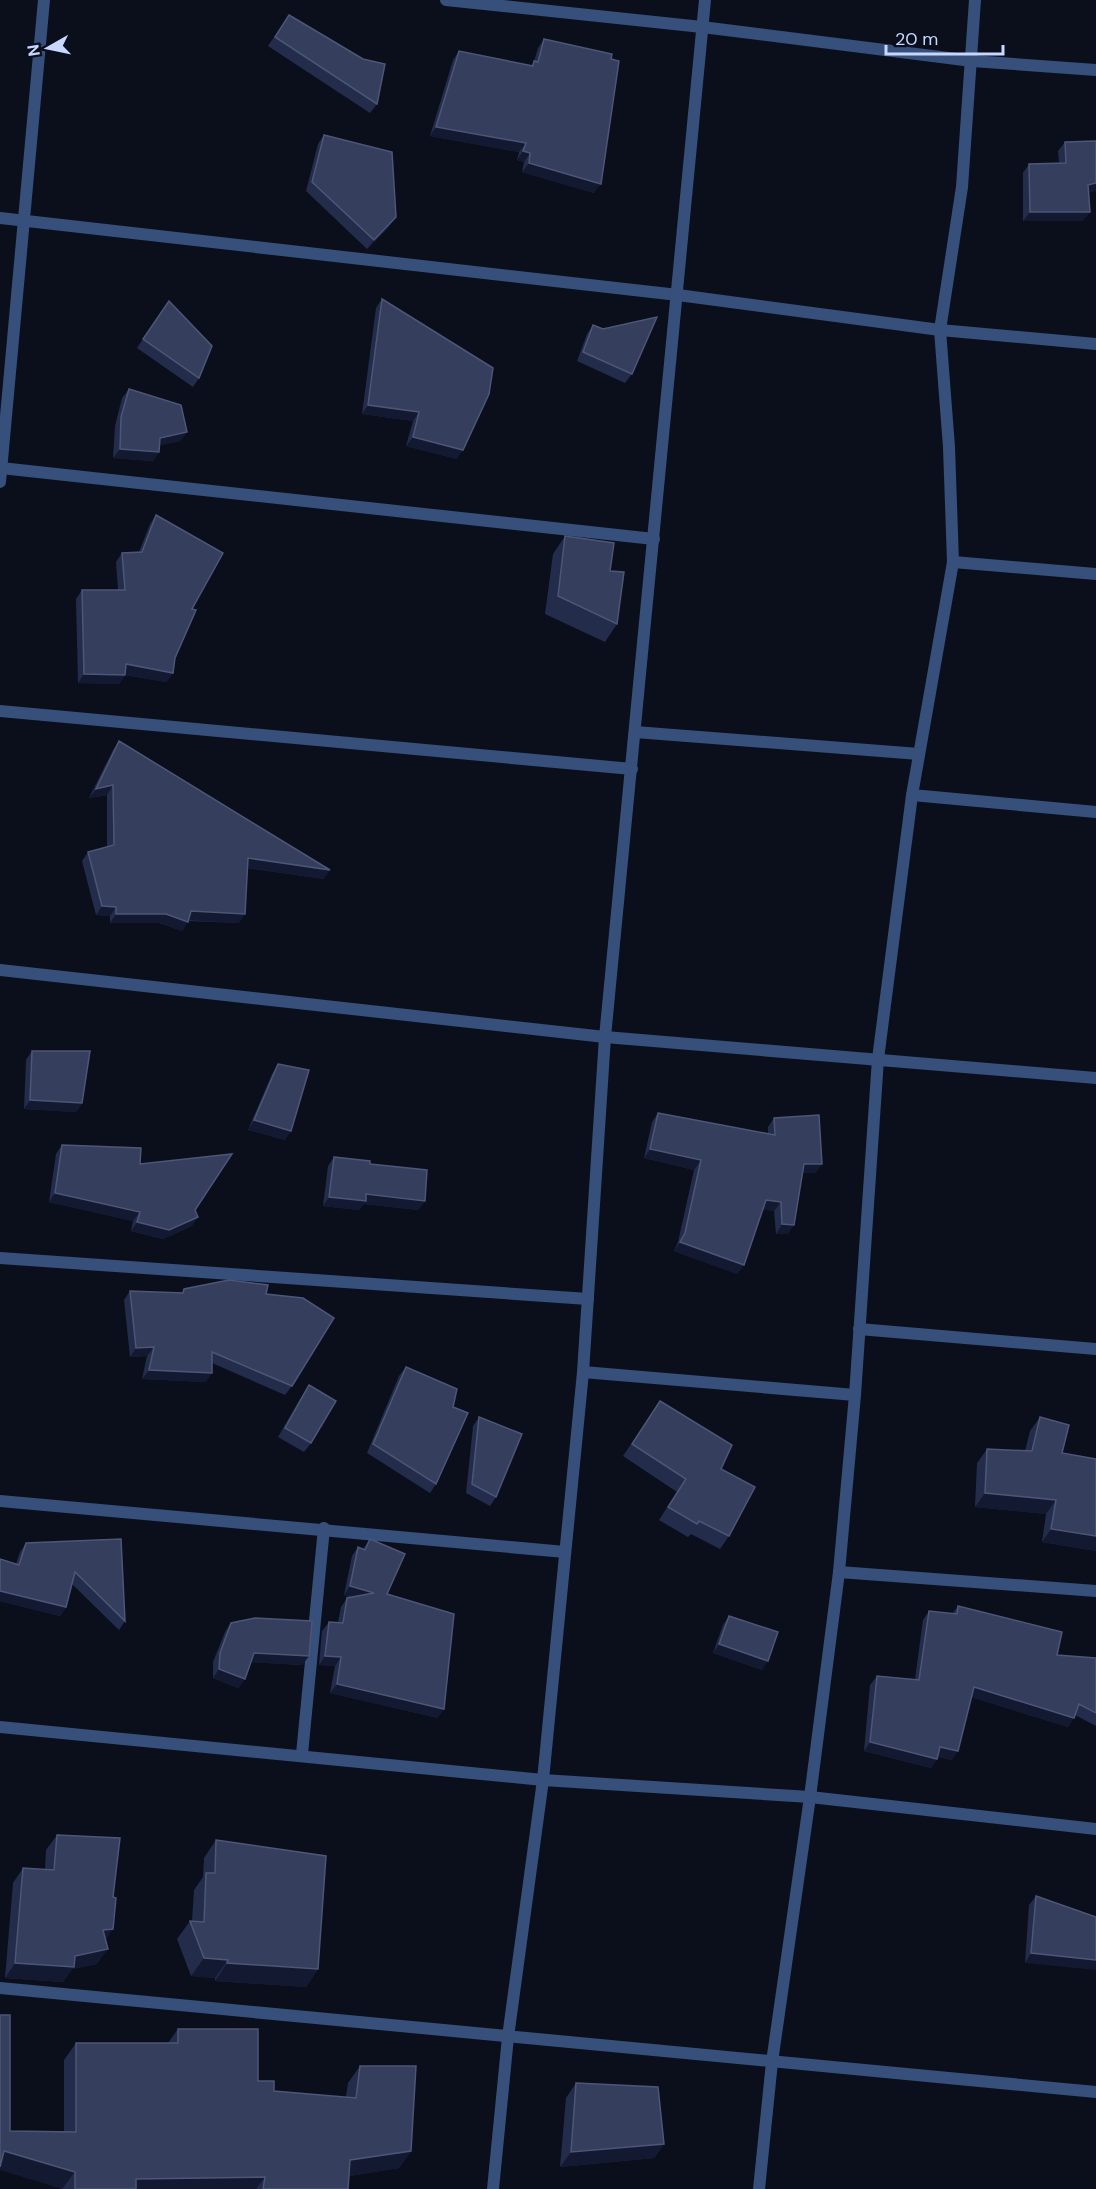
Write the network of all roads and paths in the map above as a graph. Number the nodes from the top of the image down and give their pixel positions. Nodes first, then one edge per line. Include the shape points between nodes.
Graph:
1 (44, 0) edge
2 (446, 0) edge
3 (705, 0) edge
4 (975, 0) edge
5 (702, 27) junction
6 (972, 61) junction
7 (1096, 70) edge
8 (0, 218) edge
9 (24, 221) junction
10 (678, 295) junction
11 (940, 330) junction
12 (1096, 344) edge
13 (1, 468) edge
14 (0, 482) edge
15 (654, 539) junction
16 (953, 562) junction
17 (1096, 574) edge
18 (0, 711) edge
19 (635, 732) junction
20 (919, 754) junction
21 (632, 768) junction
22 (912, 795) junction
23 (1096, 812) edge
24 (0, 970) edge
25 (605, 1037) junction
26 (878, 1059) junction
27 (1096, 1078) edge
28 (0, 1258) edge
29 (588, 1299) junction
30 (859, 1329) junction
31 (1096, 1349) edge
32 (583, 1372) junction
33 (855, 1395) junction
34 (0, 1501) edge
35 (324, 1528) junction
36 (565, 1552) junction
37 (838, 1572) junction
38 (1096, 1591) edge
39 (0, 1726) edge
40 (302, 1754) junction
41 (543, 1780) junction
42 (810, 1797) junction
43 (1096, 1829) edge
44 (0, 1988) edge
45 (508, 2037) junction
46 (771, 2062) junction
47 (1096, 2092) edge
48 (493, 2189) edge
49 (759, 2189) edge

1 - 9 street
2 - 5 street
3 - 5 street
4 - 6 street
5 - 6 street
5 - 10 street
6 - 7 street
6 - 11 street via 962,187
8 - 9 street
9 - 10 street
9 - 13 street
10 - 11 street
10 - 15 street
11 - 12 street
11 - 16 street
13 - 14 street
13 - 15 street
15 - 19 street
16 - 17 street
16 - 20 street
18 - 21 street
19 - 20 street
19 - 21 street
20 - 22 street
21 - 25 street
22 - 23 street
22 - 26 street
24 - 25 street
25 - 26 street
25 - 29 street
26 - 27 street
26 - 30 street
28 - 29 street
29 - 32 street
30 - 31 street
30 - 33 street
32 - 33 street
32 - 36 street
33 - 37 street
34 - 35 street
35 - 36 street
35 - 40 street
36 - 41 street
37 - 38 street
37 - 42 street
39 - 40 street
40 - 41 street
41 - 42 street
41 - 45 street
42 - 43 street
42 - 46 street
44 - 45 street
45 - 46 street
45 - 48 street
46 - 47 street
46 - 49 street

